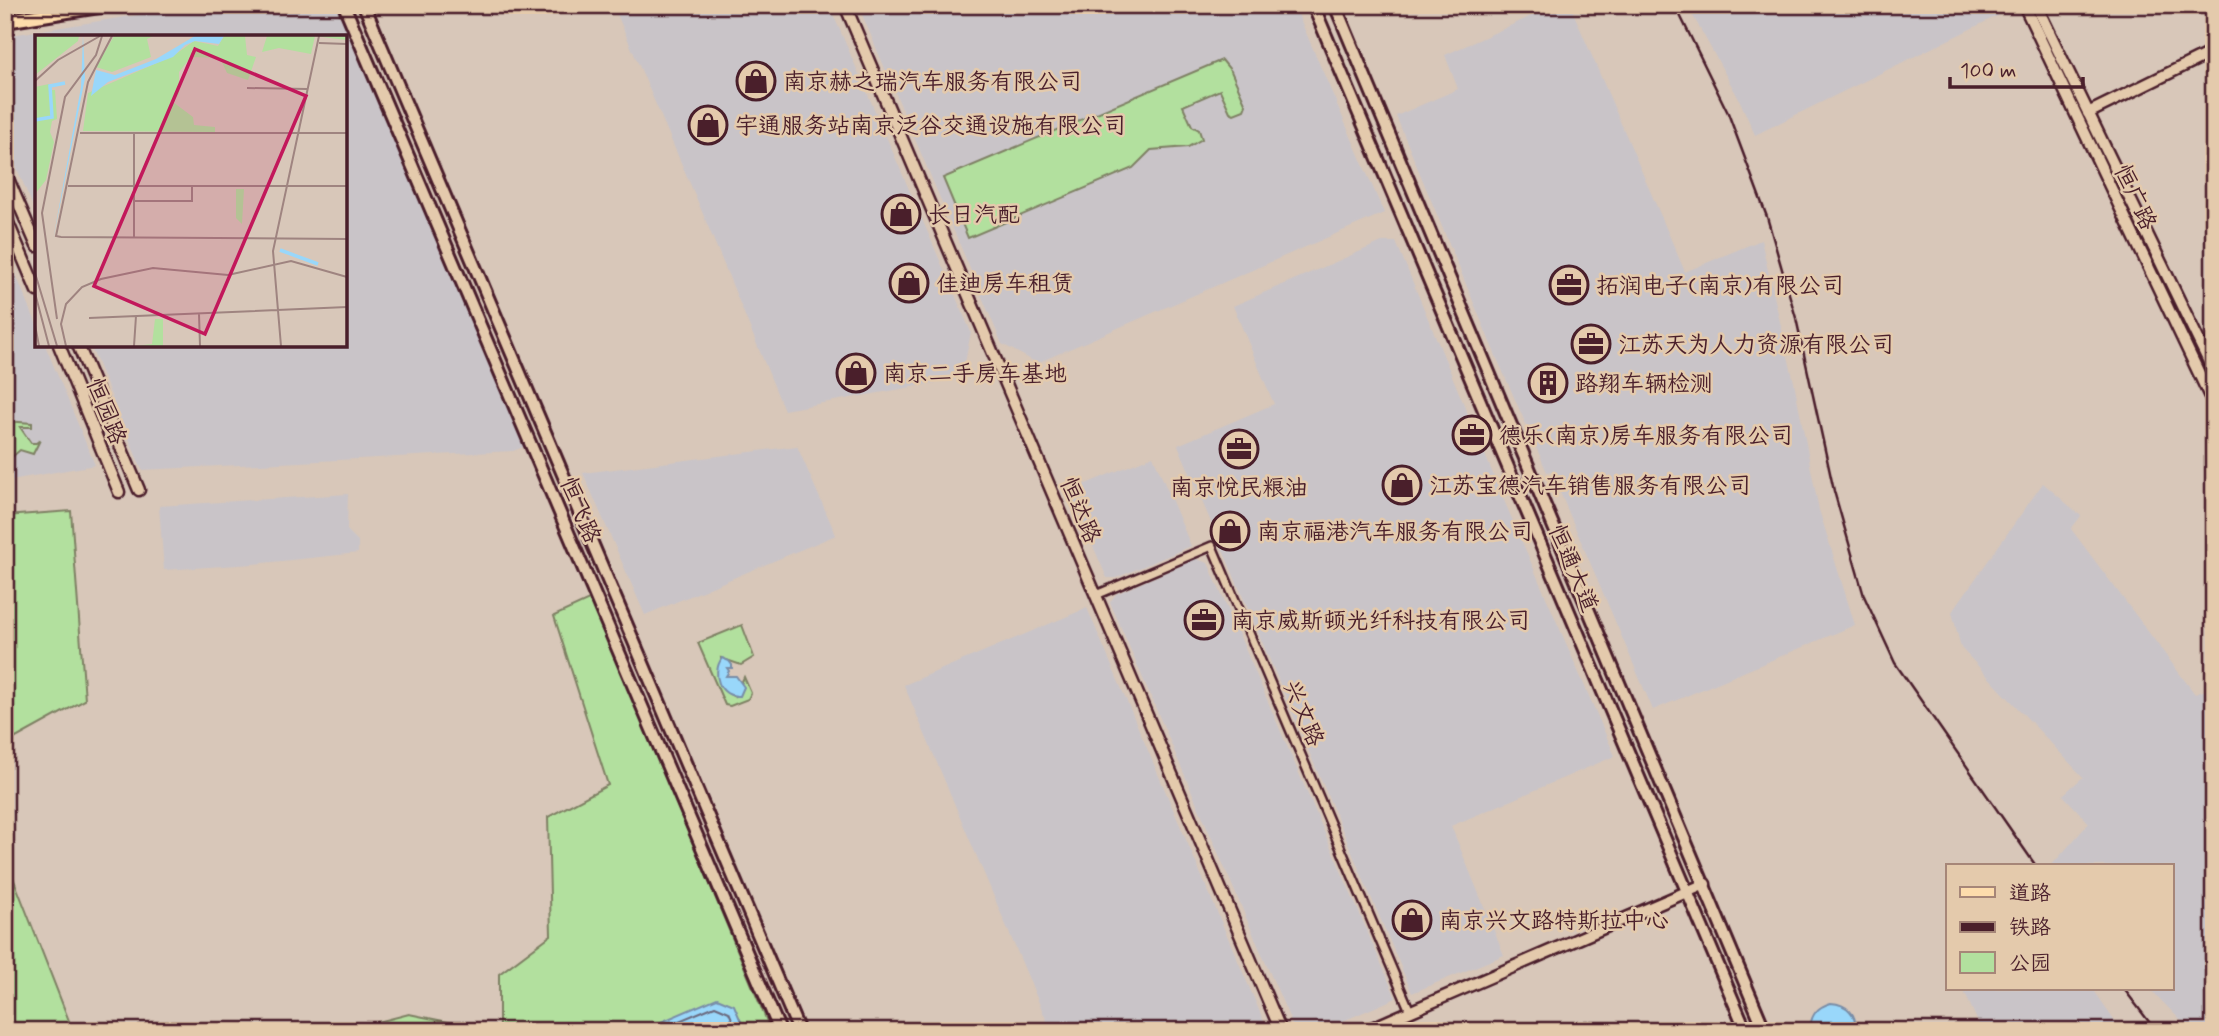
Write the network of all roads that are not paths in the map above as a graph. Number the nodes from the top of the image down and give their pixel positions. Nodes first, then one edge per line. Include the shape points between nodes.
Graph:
1 (105, 5) edge
2 (344, 5) edge
3 (364, 5) edge
4 (845, 5) edge
5 (1313, 5) edge
6 (1335, 5) edge
7 (2024, 5) edge
8 (2036, 5) edge
9 (5, 21) edge
10 (2214, 51) edge
11 (2088, 113) junction
12 (5, 172) edge
13 (5, 216) edge
14 (35, 243) edge
15 (35, 249) edge
16 (23, 257) junction
17 (35, 287) edge
18 (59, 346) edge
19 (78, 346) edge
20 (2214, 372) edge
21 (2214, 405) edge
22 (139, 490) dead end
23 (119, 492) dead end
24 (1096, 595) junction
25 (1705, 884) junction
26 (1687, 891) junction
27 (1410, 1011) junction
28 (780, 1031) edge
29 (799, 1031) edge
30 (1281, 1031) edge
31 (1365, 1031) edge
32 (1746, 1031) edge
33 (1765, 1031) edge

1 - 9 main road
2 - 28 main road, 恒飞路
3 - 29 main road, 恒飞路
4 - 24 street, 恒达路
5 - 26 main road, 恒通大道
6 - 25 main road, 恒通大道
7 - 21 street, 恒广路
8 - 11 street, 恒广路
10 - 11 street
11 - 20 street, 恒广路
12 - 14 street
13 - 16 street
15 - 16 street
16 - 17 street
18 - 23 street, 恒园路
19 - 22 street, 恒园路
24 - 27 street, 兴文路 via 1212,546
24 - 30 street, 恒达路
25 - 26 street
25 - 33 main road, 恒通大道
26 - 27 street
26 - 32 main road, 恒通大道
27 - 31 street

